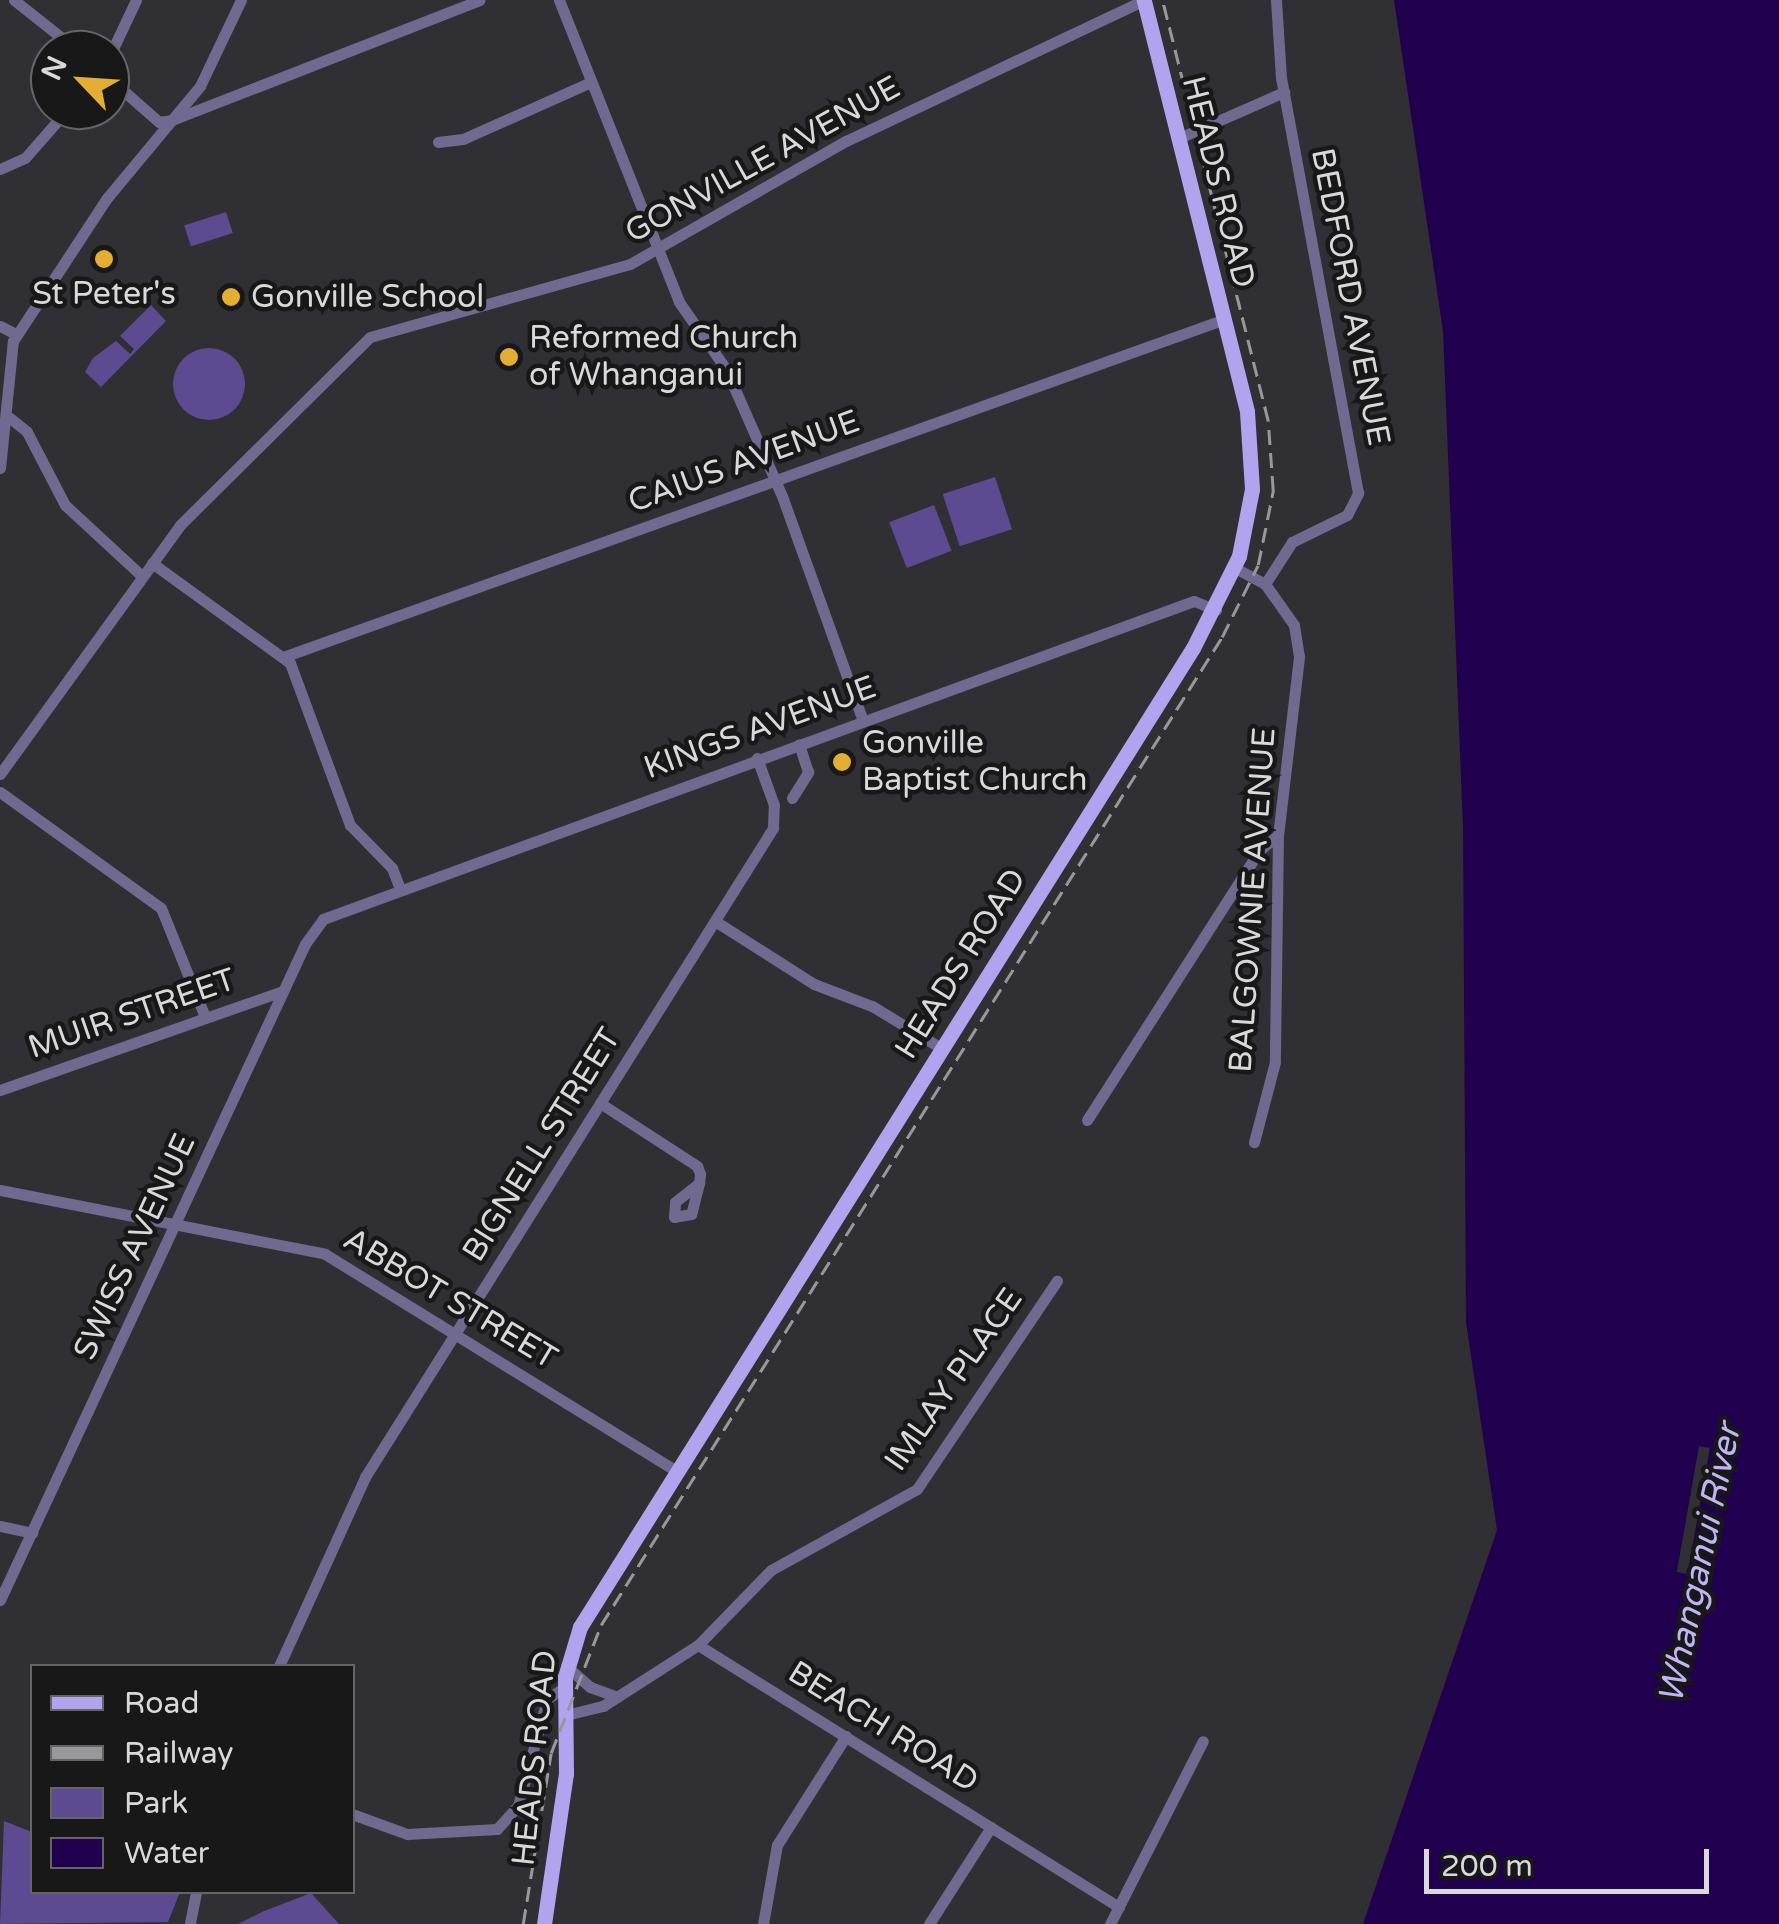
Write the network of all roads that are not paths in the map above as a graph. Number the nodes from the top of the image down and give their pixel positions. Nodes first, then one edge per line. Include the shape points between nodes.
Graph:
1 (14, 0) edge
2 (136, 0) edge
3 (240, 0) edge
4 (479, 0) edge
5 (559, 0) edge
6 (1144, 0) edge
7 (1276, 0) edge
8 (52, 30) edge
9 (122, 30) edge
10 (590, 82) junction
11 (1284, 92) junction
12 (130, 97) edge
13 (172, 120) junction
14 (49, 130) edge
15 (1179, 138) junction
16 (438, 142) dead end
17 (0, 170) edge
18 (658, 251) junction
19 (1225, 319) junction
20 (0, 326) edge
21 (16, 334) junction
22 (10, 418) junction
23 (0, 468) edge
24 (775, 480) junction
25 (152, 563) junction
26 (1235, 568) junction
27 (142, 576) junction
28 (1265, 584) junction
29 (1216, 610) junction
30 (282, 656) junction
31 (863, 721) junction
32 (799, 744) junction
33 (757, 758) junction
34 (0, 774) edge
35 (0, 792) edge
36 (792, 798) dead end
37 (1278, 835) junction
38 (399, 886) junction
39 (324, 919) joint
40 (715, 921) junction
41 (283, 991) junction
42 (206, 1017) junction
43 (940, 1048) junction
44 (0, 1090) edge
45 (600, 1103) junction
46 (1087, 1120) dead end
47 (1254, 1142) dead end
48 (698, 1184) dead end
49 (0, 1190) edge
50 (176, 1224) junction
51 (1057, 1280) dead end
52 (456, 1333) junction
53 (676, 1471) junction
54 (0, 1526) edge
55 (32, 1533) junction
56 (0, 1600) edge
57 (698, 1646) junction
58 (280, 1664) edge
59 (566, 1666) junction
60 (565, 1687) junction
61 (617, 1697) junction
62 (566, 1715) junction
63 (539, 1731) junction
64 (568, 1736) junction
65 (846, 1736) junction
66 (1204, 1741) dead end
67 (355, 1815) edge
68 (992, 1828) junction
69 (196, 1894) edge
70 (1119, 1907) junction
71 (190, 1923) edge
72 (544, 1924) edge
73 (763, 1924) edge
74 (929, 1924) edge
75 (1110, 1924) edge

1 - 8 street
2 - 9 street
3 - 13 street via 200,86
4 - 13 street
5 - 10 street
6 - 15 main road, HEADS ROAD
6 - 18 street, GONVILLE AVENUE via 846,141
7 - 11 street, BEDFORD AVENUE
10 - 16 street via 463,139
10 - 18 street
11 - 15 street
11 - 28 street, BEDFORD AVENUE via 1358,493 1352,512 1292,542
12 - 13 street via 159,122
13 - 21 street via 106,198
14 - 17 street via 25,158
15 - 19 main road, HEADS ROAD
18 - 24 street via 680,302 726,369
18 - 25 street, GONVILLE AVENUE via 612,270 370,337 187,518
19 - 24 street, CAIUS AVENUE
19 - 26 main road, HEADS ROAD via 1252,452 1250,510
20 - 21 street
21 - 22 street
22 - 23 street
22 - 27 street via 27,432 64,506
24 - 30 street, CAIUS AVENUE
24 - 31 street
25 - 27 street, GONVILLE AVENUE
25 - 30 street
26 - 28 street, BALGOWNIE AVENUE
26 - 29 main road, HEADS ROAD
27 - 34 street, GONVILLE AVENUE
28 - 37 street, BALGOWNIE AVENUE via 1294,625 1300,657
29 - 31 street, KINGS AVENUE via 1194,602
29 - 43 main road, HEADS ROAD
30 - 38 street via 350,824 392,868
31 - 32 street, KINGS AVENUE
32 - 33 street, KINGS AVENUE
32 - 36 street via 808,772
33 - 38 street, KINGS AVENUE
33 - 40 street, BIGNELL STREET via 774,805 773,828
35 - 42 street via 160,908
37 - 46 street via 1264,844
37 - 47 street, BALGOWNIE AVENUE via 1275,1062
38 - 39 street, KINGS AVENUE
39 - 41 street, SWISS AVENUE
40 - 43 street via 814,984 872,1006
40 - 45 street, BIGNELL STREET
41 - 42 street, MUIR STREET
41 - 50 street, SWISS AVENUE
42 - 44 street, MUIR STREET
43 - 53 main road, HEADS ROAD
45 - 48 street via 692,1160
45 - 52 street, BIGNELL STREET
49 - 50 street, ABBOT STREET
50 - 52 street, ABBOT STREET via 326,1254
50 - 55 street, SWISS AVENUE
51 - 57 street, IMLAY PLACE via 917,1490 771,1570
52 - 53 street, ABBOT STREET
52 - 58 street, BIGNELL STREET via 365,1477
53 - 59 main road, HEADS ROAD via 596,1598
54 - 55 street
55 - 56 street, SWISS AVENUE
57 - 61 street
57 - 65 street, BEACH ROAD
59 - 60 main road, HEADS ROAD
59 - 61 street
60 - 62 main road, HEADS ROAD
60 - 63 street via 550,1693
61 - 62 street
62 - 64 main road, HEADS ROAD
63 - 64 street
63 - 67 street via 518,1806 498,1829 407,1834
64 - 72 main road, HEADS ROAD
65 - 68 street, BEACH ROAD
65 - 73 street via 778,1845
66 - 70 street
68 - 70 street, BEACH ROAD
68 - 74 street
69 - 71 street
70 - 75 street

